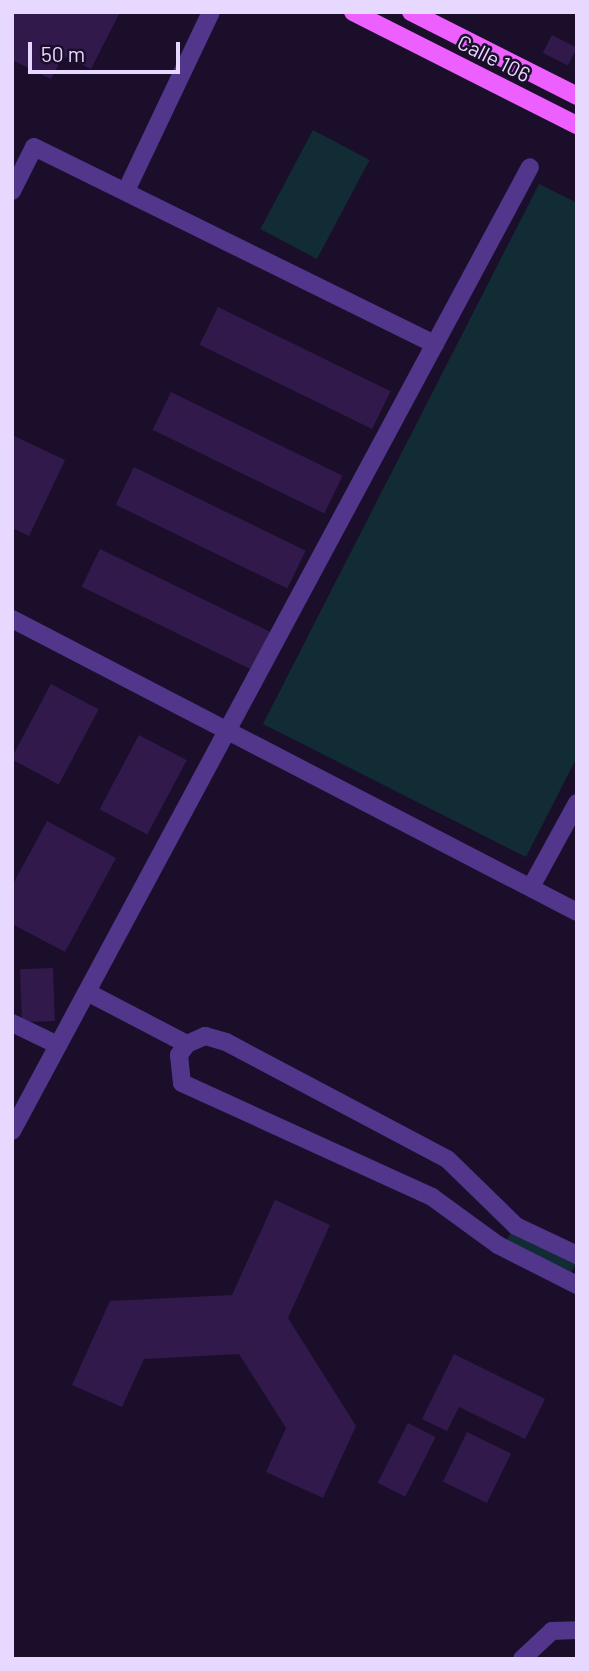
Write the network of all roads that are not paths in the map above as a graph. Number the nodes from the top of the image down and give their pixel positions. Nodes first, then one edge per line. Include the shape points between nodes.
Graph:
1 (211, 12) edge
2 (353, 12) edge
3 (411, 12) edge
4 (385, 21) edge
5 (577, 96) edge
6 (573, 119) edge
7 (530, 167) dead end
8 (12, 191) edge
9 (126, 191) junction
10 (435, 344) junction
11 (12, 619) edge
12 (226, 733) junction
13 (577, 803) edge
14 (531, 887) junction
15 (577, 912) edge
16 (87, 992) junction
17 (12, 1023) edge
18 (187, 1044) junction
19 (58, 1045) junction
20 (12, 1131) edge
21 (577, 1255) edge
22 (577, 1285) edge
23 (577, 1630) edge
24 (522, 1659) edge

1 - 9 street
2 - 4 main road, Calle 106
3 - 5 main road, Calle 106
4 - 6 main road, Calle 106
7 - 10 street
8 - 9 street via 34,147
9 - 10 street
10 - 12 street
11 - 12 street
12 - 14 street
12 - 16 street
13 - 14 street
14 - 15 street
16 - 18 street
16 - 19 street
17 - 19 street
18 - 21 street via 205,1036 226,1042 447,1159 516,1226
18 - 22 street via 179,1055 182,1083 432,1197 498,1245
19 - 20 street
23 - 24 street via 552,1631

